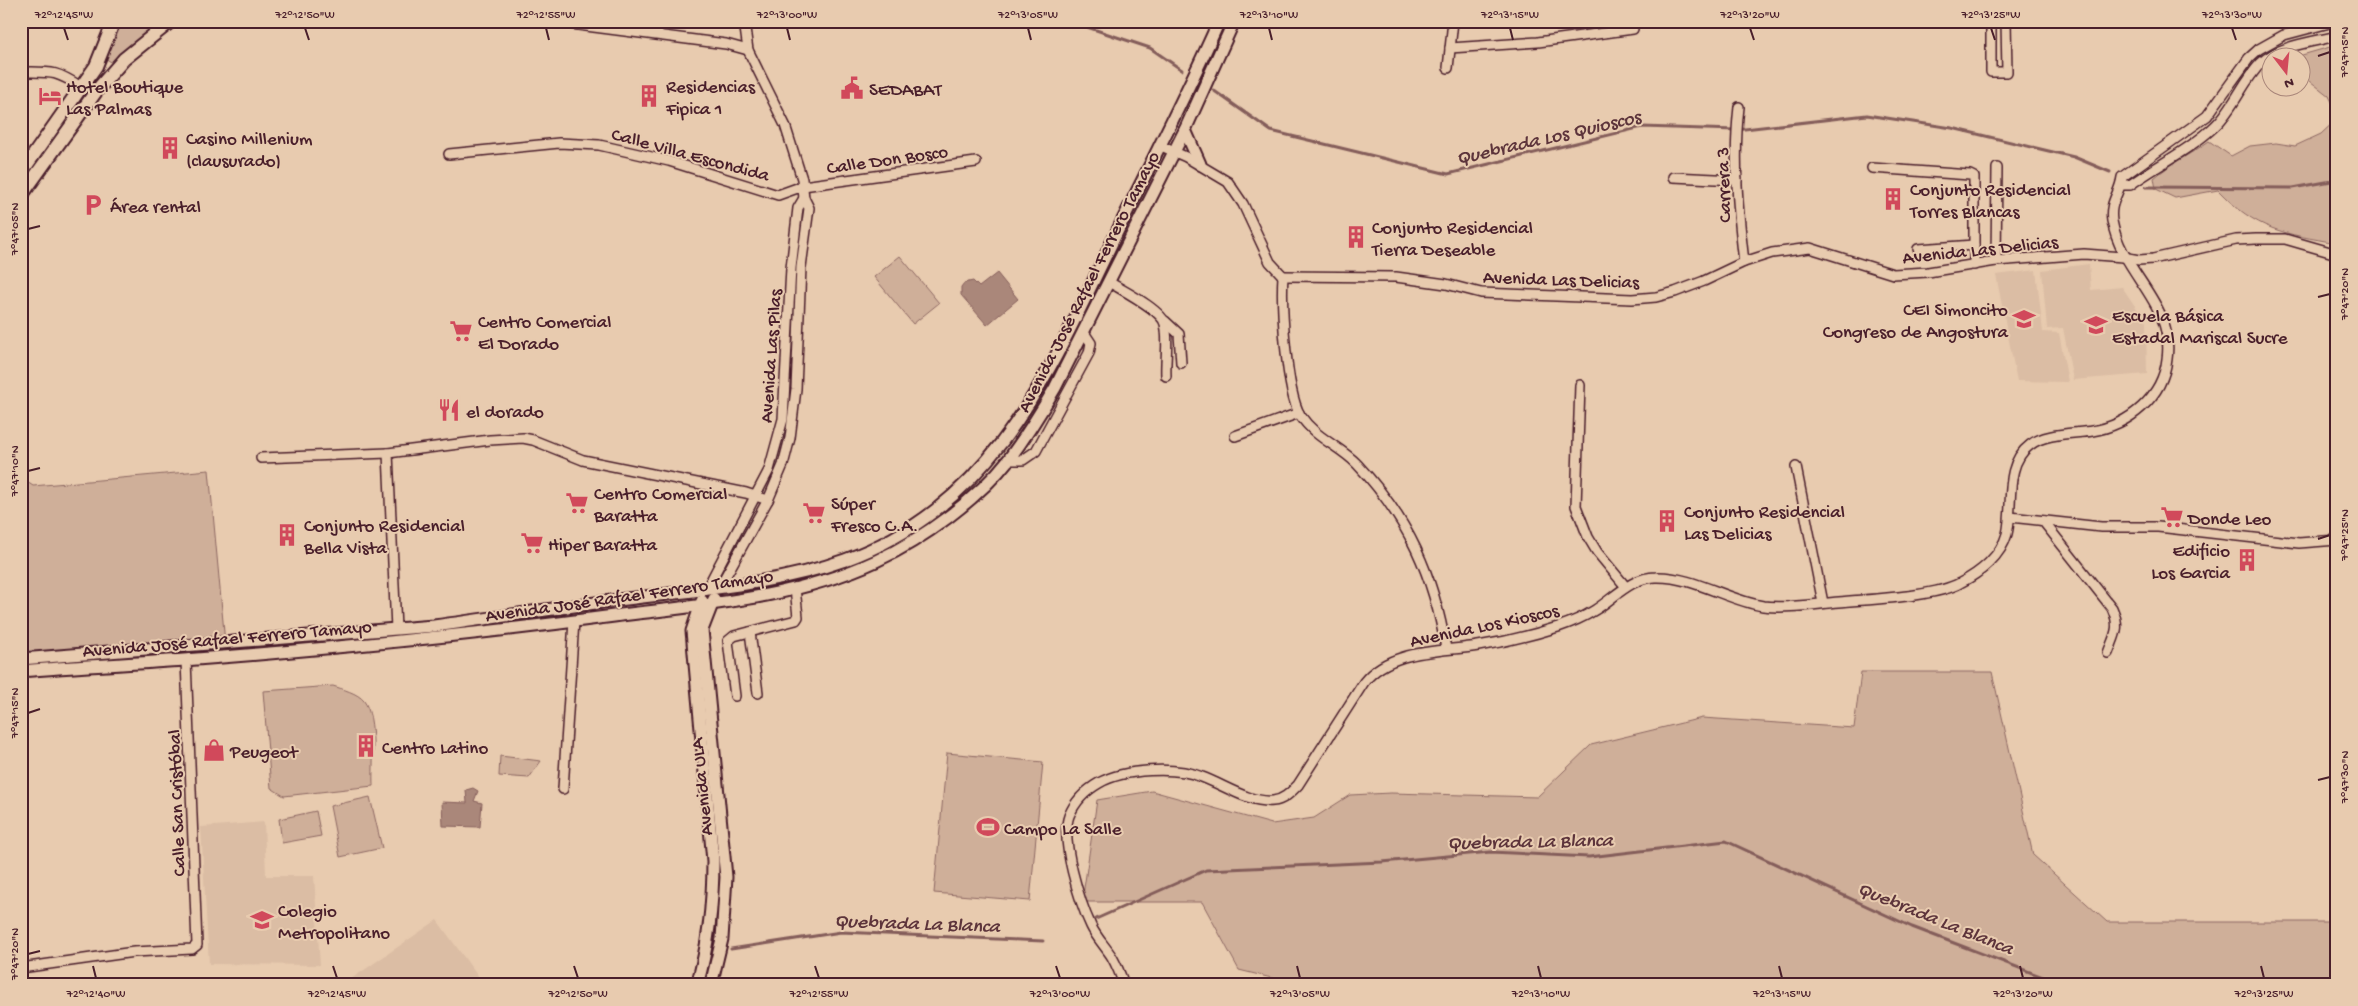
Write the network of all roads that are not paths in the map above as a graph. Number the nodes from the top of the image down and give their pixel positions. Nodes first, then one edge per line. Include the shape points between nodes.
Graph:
1 (114, 21) edge
2 (172, 21) edge
3 (547, 21) edge
4 (744, 21) edge
5 (1219, 21) edge
6 (1234, 21) edge
7 (1453, 21) edge
8 (1991, 21) edge
9 (2006, 21) edge
10 (2337, 21) edge
11 (1633, 29) dead end
12 (2337, 36) edge
13 (1450, 48) junction
14 (748, 50) junction
15 (1448, 68) dead end
16 (21, 72) edge
17 (81, 87) junction
18 (1739, 107) dead end
19 (1184, 130) junction
20 (1161, 146) junction
21 (1174, 151) junction
22 (448, 154) dead end
23 (976, 162) dead end
24 (1200, 164) junction
25 (1872, 168) dead end
26 (1997, 168) dead end
27 (21, 173) edge
28 (1673, 177) dead end
29 (1738, 180) junction
30 (2121, 185) junction
31 (803, 186) junction
32 (21, 196) edge
33 (804, 198) junction
34 (1974, 245) junction
35 (1918, 249) dead end
36 (2337, 254) edge
37 (2123, 257) junction
38 (1996, 261) junction
39 (1744, 262) junction
40 (1974, 265) junction
41 (1283, 276) junction
42 (1109, 282) junction
43 (1164, 322) junction
44 (1083, 331) junction
45 (1181, 363) dead end
46 (1166, 376) dead end
47 (1580, 385) dead end
48 (1299, 413) junction
49 (1235, 436) dead end
50 (388, 453) junction
51 (261, 458) dead end
52 (1008, 460) junction
53 (1796, 467) dead end
54 (756, 496) junction
55 (768, 500) junction
56 (2010, 517) junction
57 (2043, 521) junction
58 (2337, 540) edge
59 (1626, 587) junction
60 (719, 588) junction
61 (795, 588) junction
62 (706, 590) junction
63 (1823, 603) junction
64 (705, 605) junction
65 (574, 621) junction
66 (396, 629) junction
67 (750, 632) junction
68 (1446, 649) junction
69 (2108, 653) dead end
70 (21, 659) edge
71 (186, 660) junction
72 (21, 672) edge
73 (758, 693) dead end
74 (735, 696) dead end
75 (563, 789) dead end
76 (21, 968) edge
77 (697, 985) edge
78 (711, 985) edge
79 (1124, 985) edge

1 - 17 main road via 96,66
2 - 32 main road via 124,59 97,90
3 - 14 street via 726,44
4 - 14 street, Avenida Las Pilas
5 - 20 street, Avenida José Rafael Ferrero Tamayo
6 - 19 street, Avenida José Rafael Ferrero Tamayo
7 - 13 street
8 - 9 street via 1991,72 2007,72
10 - 30 street, Avenida Los Kioscos via 2284,35 2259,49 2207,116 2122,177
11 - 13 street via 1538,42
12 - 30 street via 2288,49 2269,58 2257,68 2215,126 2130,185
13 - 15 street
14 - 31 street, Avenida Las Pilas via 785,125
16 - 17 street via 54,72
17 - 27 main road
18 - 29 street, Carrera 3 via 1736,130
19 - 21 street, Avenida José Rafael Ferrero Tamayo
19 - 24 street
20 - 21 street
20 - 60 street, Avenida José Rafael Ferrero Tamayo via 1032,400 1003,442 958,493 876,547 845,560
21 - 24 street
21 - 42 street, Avenida José Rafael Ferrero Tamayo
22 - 31 street, Calle Villa Escondida via 559,143 599,145 669,161 778,195
23 - 31 street, Calle Don Bosco
24 - 41 street via 1228,182 1243,204 1270,262
25 - 34 street via 1970,174 1974,177
26 - 38 street
28 - 29 street
29 - 39 street, Carrera 3
30 - 37 street, Avenida Los Kioscos via 2114,196 2112,213
31 - 33 street, Avenida Las Pilas
33 - 54 street, Avenida Las Pilas via 798,208 790,282 783,419 769,470
33 - 55 street, Avenida Las Pilas via 808,208 801,267 794,409 783,465
34 - 35 street
34 - 40 street
36 - 37 street, Avenida Las Delicias via 2285,240 2256,239 2236,240 2152,259
37 - 38 street, Avenida Las Delicias via 2084,254
37 - 56 street, Avenida Los Kioscos via 2162,317 2168,359 2162,382 2151,400 2117,422 2097,430 2053,437 2030,445 2016,466
38 - 40 street, Avenida Las Delicias
39 - 40 street, Avenida Las Delicias via 1772,253 1810,248 1893,274
39 - 41 street, Avenida Las Delicias via 1675,292 1632,300 1481,293 1396,277
41 - 48 street via 1282,299 1290,377
42 - 43 street via 1158,313
42 - 44 street, Avenida José Rafael Ferrero Tamayo
43 - 45 street via 1179,334
43 - 46 street via 1167,335 1164,354
44 - 52 street, Avenida José Rafael Ferrero Tamayo via 1055,388
44 - 52 street via 1091,343 1089,353 1036,451 1023,460
47 - 59 street via 1576,506 1597,552
48 - 49 street
48 - 68 street via 1318,435 1355,462 1378,487 1408,532 1431,582
50 - 51 street
50 - 54 street via 523,438 583,460
50 - 66 street
52 - 61 street, Avenida José Rafael Ferrero Tamayo via 971,498 916,538 878,560
53 - 63 street
54 - 55 street
54 - 62 street, Avenida Las Pilas
55 - 60 street, Avenida Las Pilas
56 - 57 street
56 - 63 street, Avenida Los Kioscos via 2007,537 1985,568 1958,585 1915,594
57 - 58 street via 2158,526 2299,543
57 - 69 street via 2112,608 2118,629
59 - 63 street, Avenida Los Kioscos via 1644,578 1670,578 1763,606
59 - 68 street, Avenida Los Kioscos via 1592,612 1559,627 1478,646
60 - 62 street, Avenida José Rafael Ferrero Tamayo
60 - 64 street, Avenida ULA
61 - 64 street, Avenida José Rafael Ferrero Tamayo
61 - 67 street via 796,620
62 - 64 street, Avenida ULA
62 - 66 street, Avenida José Rafael Ferrero Tamayo
64 - 65 street, Avenida José Rafael Ferrero Tamayo
64 - 77 street, Avenida ULA via 692,631 713,861 713,893 708,943
64 - 78 street, Avenida ULA via 702,630 726,877 722,939
65 - 71 street, Avenida José Rafael Ferrero Tamayo
65 - 75 street
66 - 70 street, Avenida José Rafael Ferrero Tamayo
67 - 73 street
67 - 74 street via 728,641
68 - 79 street, Avenida Los Kioscos via 1385,663 1372,672 1315,761 1286,797 1262,800 1200,776 1139,771 1104,780 1077,799 1068,818 1070,863 1090,923 1113,958
71 - 72 street, Avenida José Rafael Ferrero Tamayo
71 - 76 street, Calle San Cristóbal via 197,945 192,949 134,952

